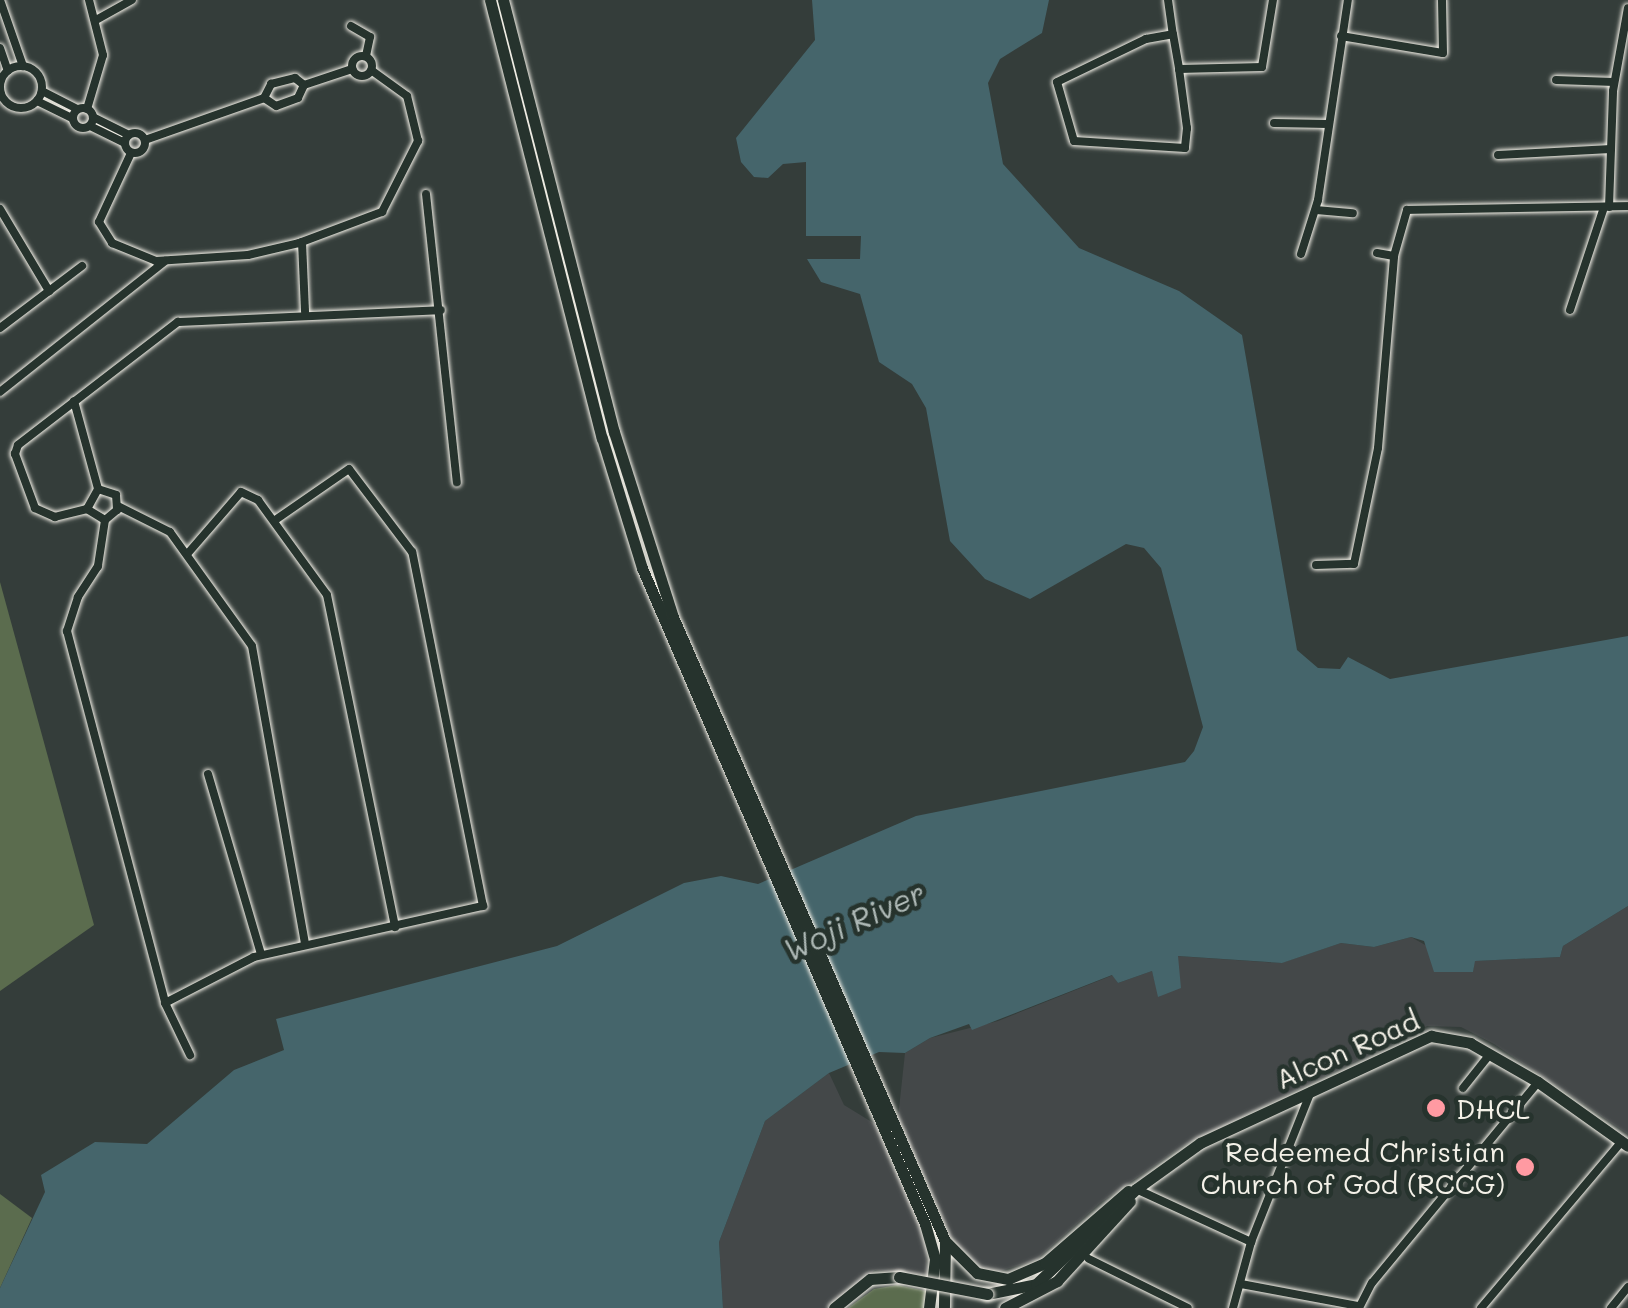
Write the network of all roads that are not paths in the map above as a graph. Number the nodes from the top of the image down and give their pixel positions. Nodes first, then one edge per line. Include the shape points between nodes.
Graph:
1 (0, 0) edge
2 (89, 0) edge
3 (132, 0) edge
4 (490, 0) edge
5 (503, 0) edge
6 (1168, 0) edge
7 (1273, 0) edge
8 (1348, 0) edge
9 (1442, 0) edge
10 (1628, 8) edge
11 (96, 20) junction
12 (351, 26) dead end
13 (1174, 34) junction
14 (1341, 36) junction
15 (0, 48) edge
16 (366, 56) junction
17 (23, 66) junction
18 (352, 69) junction
19 (1179, 69) junction
20 (371, 70) junction
21 (8, 71) junction
22 (1556, 80) dead end
23 (1614, 82) junction
24 (304, 85) junction
25 (42, 91) junction
26 (1, 94) edge
27 (264, 98) junction
28 (37, 101) junction
29 (84, 116) junction
30 (1274, 123) dead end
31 (1328, 124) junction
32 (127, 139) junction
33 (145, 140) junction
34 (1611, 148) junction
35 (131, 153) junction
36 (1498, 155) dead end
37 (426, 194) dead end
38 (1628, 206) edge
39 (1607, 207) junction
40 (0, 208) edge
41 (1316, 210) junction
42 (1353, 213) dead end
43 (302, 242) junction
44 (1300, 254) dead end
45 (1377, 254) dead end
46 (1394, 256) junction
47 (165, 261) junction
48 (82, 266) dead end
49 (49, 291) junction
50 (441, 310) junction
51 (1570, 310) dead end
52 (305, 312) junction
53 (0, 328) edge
54 (0, 392) edge
55 (74, 401) junction
56 (457, 482) dead end
57 (98, 488) junction
58 (118, 506) junction
59 (88, 509) junction
60 (105, 520) junction
61 (274, 521) junction
62 (189, 552) junction
63 (1316, 565) dead end
64 (208, 774) dead end
65 (769, 853) junction
66 (395, 927) junction
67 (305, 944) junction
68 (261, 954) junction
69 (165, 1004) junction
70 (1490, 1054) junction
71 (190, 1055) dead end
72 (1538, 1082) junction
73 (1463, 1088) dead end
74 (1311, 1091) junction
75 (888, 1125) junction
76 (1625, 1144) edge
77 (1136, 1188) junction
78 (945, 1242) junction
79 (1251, 1242) junction
80 (1090, 1259) dead end
81 (1241, 1284) junction
82 (1628, 1288) edge
83 (1359, 1307) edge
84 (834, 1308) edge
85 (929, 1308) edge
86 (944, 1308) edge
87 (1006, 1308) edge
88 (1188, 1308) edge
89 (1233, 1308) edge
90 (1481, 1308) edge
91 (1611, 1308) edge

1 - 17 street
2 - 11 street
3 - 11 street
4 - 65 main road via 622,510 674,649
5 - 65 main road via 631,490 691,664
6 - 13 street
7 - 19 street via 1262,66
8 - 14 street
9 - 14 street via 1442,53
10 - 23 street
11 - 29 street via 102,69
12 - 16 street via 370,37
13 - 19 street
13 - 19 street via 1146,38 1057,82 1068,133 1080,143 1184,148
14 - 31 street
15 - 21 street
16 - 18 street via 355,58
16 - 20 street
17 - 21 street
17 - 25 street via 38,73
18 - 20 street via 361,76
18 - 24 street
20 - 43 street via 406,96 418,141 382,212
21 - 26 street
22 - 23 street
23 - 34 street
24 - 27 street via 298,98 276,106
24 - 27 street via 295,78 270,84
25 - 28 street
25 - 29 street
26 - 28 street via 20,108
27 - 33 street
28 - 29 street
29 - 32 street
30 - 31 street
31 - 41 street
32 - 33 street
32 - 35 street
33 - 35 street via 144,150
34 - 36 street
34 - 39 street
35 - 47 street via 99,229 112,242
37 - 50 street
38 - 39 street
39 - 46 street via 1415,208 1403,216
39 - 51 street
40 - 49 street
41 - 42 street
41 - 44 street
43 - 47 street via 248,255
43 - 52 street
45 - 46 street
46 - 63 street via 1378,448 1354,564
47 - 54 street
48 - 49 street
49 - 53 street
50 - 52 street
50 - 56 street
52 - 55 street via 178,322
55 - 57 street
55 - 59 street via 16,454 35,508 56,517
57 - 58 street via 112,491
57 - 59 street
58 - 60 street
58 - 62 street via 152,520
59 - 60 street
60 - 69 street via 103,553 67,631
61 - 62 street via 258,500 234,493
61 - 66 street via 334,609
61 - 66 street via 349,469 417,562 483,906
62 - 67 street via 252,646
64 - 68 street
65 - 75 main road
66 - 67 street
67 - 68 street
68 - 69 street
69 - 71 street
70 - 72 main road, Alcon Road
70 - 73 street
70 - 74 main road, Alcon Road via 1431,1036
72 - 76 main road, Alcon Road
72 - 83 street
74 - 77 main road, Alcon Road via 1200,1144
74 - 79 street
75 - 78 main road
75 - 85 main road via 933,1245
76 - 90 street
77 - 78 main road via 1114,1199 1045,1263 1008,1279 977,1273
77 - 79 street
77 - 84 main road, bridge via 1036,1284 986,1294 899,1277 870,1279
77 - 87 main road via 1118,1221 1057,1281
78 - 86 main road
79 - 81 street
80 - 88 street
81 - 83 street
81 - 89 street
82 - 91 street

